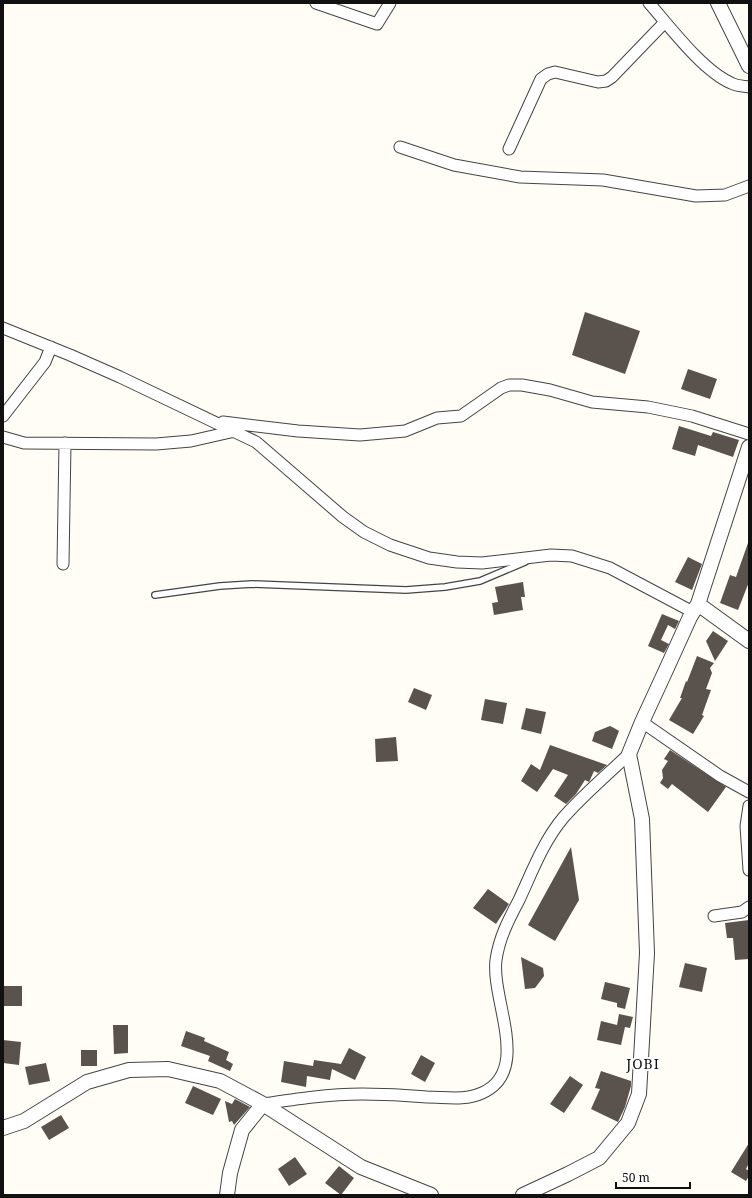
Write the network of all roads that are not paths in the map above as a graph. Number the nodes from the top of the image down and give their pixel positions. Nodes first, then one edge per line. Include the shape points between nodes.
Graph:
1 (316, 3) edge
2 (390, 3) edge
3 (649, 3) edge
4 (718, 3) edge
5 (665, 22) junction
6 (749, 66) edge
7 (749, 87) edge
8 (400, 147) dead end
9 (509, 149) dead end
10 (749, 186) edge
11 (3, 328) edge
12 (51, 347) junction
13 (3, 416) edge
14 (214, 421) junction
15 (235, 431) junction
16 (749, 434) edge
17 (3, 437) edge
18 (65, 443) junction
19 (749, 447) edge
20 (536, 557) junction
21 (63, 564) dead end
22 (155, 595) dead end
23 (696, 608) junction
24 (749, 641) edge
25 (642, 722) junction
26 (629, 754) junction
27 (749, 792) edge
28 (749, 806) edge
29 (749, 870) edge
30 (749, 907) edge
31 (714, 916) dead end
32 (264, 1104) junction
33 (3, 1128) edge
34 (227, 1195) edge
35 (431, 1195) edge
36 (523, 1195) edge

1 - 2 street via 377,24
3 - 5 street
4 - 6 street
5 - 7 street via 715,73 731,84
5 - 9 street via 606,81 598,82 555,72 541,79
8 - 10 street via 454,165 520,177 603,180 696,196 725,195
11 - 12 street
12 - 13 street via 45,362
12 - 14 street
14 - 15 street
14 - 16 street via 360,435 405,431 436,418 461,416 509,384 550,390 592,402 648,407
15 - 18 street via 191,441 156,444
15 - 20 street via 256,442 343,517 364,532 390,545 429,558 457,562 482,563
17 - 18 street via 24,443
18 - 21 street
19 - 23 street
20 - 22 lane via 480,581 445,587 406,590 252,584
20 - 23 street via 572,556 610,568
23 - 24 street
23 - 25 street
25 - 26 street
25 - 27 street via 720,776
26 - 32 street via 562,819 546,843 498,943 496,982 508,1047 507,1063 496,1084 481,1094 463,1098 360,1094 309,1097
26 - 36 street via 642,819 647,953 639,1094 628,1123 599,1158
28 - 29 street via 746,826
30 - 31 street via 742,912
32 - 33 street via 220,1081 168,1069 129,1070 87,1082 24,1121
32 - 34 street via 242,1130 230,1173
32 - 35 street via 362,1167

